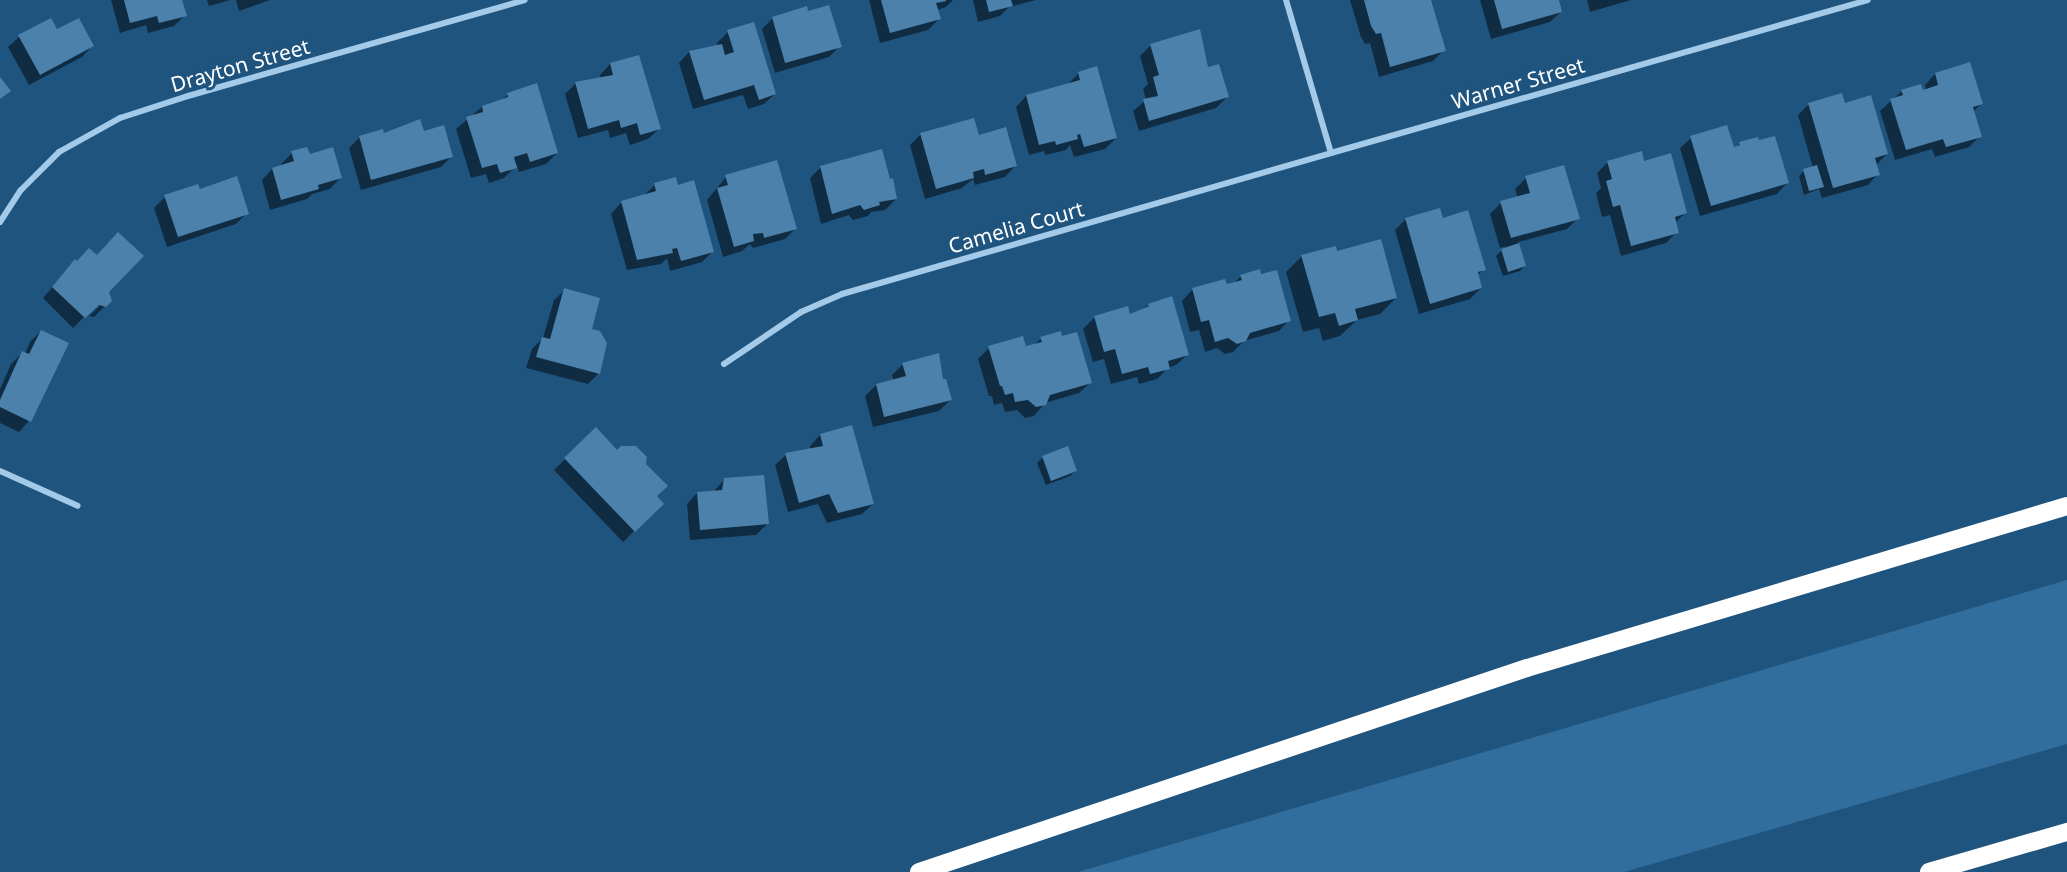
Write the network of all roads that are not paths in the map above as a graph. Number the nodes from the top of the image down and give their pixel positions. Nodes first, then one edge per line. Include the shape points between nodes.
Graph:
1 (525, 0) edge
2 (1286, 0) edge
3 (1868, 0) edge
4 (1331, 153) junction
5 (0, 222) edge
6 (724, 364) dead end
7 (0, 471) edge
8 (78, 506) dead end
9 (2067, 506) edge
10 (2067, 832) edge
11 (919, 872) edge
12 (1929, 872) edge

1 - 5 street, Drayton Street via 120,118 59,152 21,190
2 - 4 street
3 - 4 street, Warner Street
4 - 6 street, Camelia Court via 842,294 801,312
7 - 8 street
9 - 11 highway via 1527,669
10 - 12 highway

